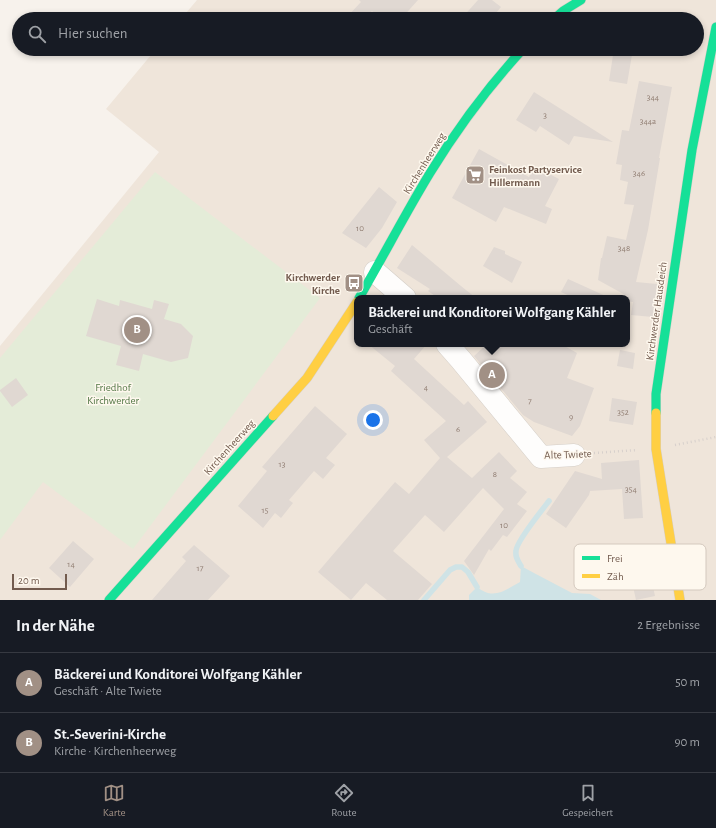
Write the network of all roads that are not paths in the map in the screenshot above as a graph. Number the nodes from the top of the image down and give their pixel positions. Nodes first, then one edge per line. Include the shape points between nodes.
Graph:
1 (581, 0) edge
2 (562, 12) edge
3 (716, 27) edge
4 (516, 56) edge
5 (375, 272) junction
6 (362, 295) edge
7 (402, 295) edge
8 (354, 307) edge
9 (450, 347) edge
10 (574, 455) road end
11 (671, 544) edge
12 (678, 590) edge
13 (109, 600) edge
14 (680, 600) edge

1 - 2 main road
3 - 11 main road, Kirchwerder Hausdeich via 693,144 656,394 656,449
4 - 5 main road, Kirchenheerweg via 475,106 434,168
5 - 6 main road, Kirchenheerweg
5 - 7 street
8 - 13 main road, Kirchenheerweg via 307,378
9 - 10 street, Alte Twiete via 541,457
12 - 14 main road, Kirchwerder Hausdeich

